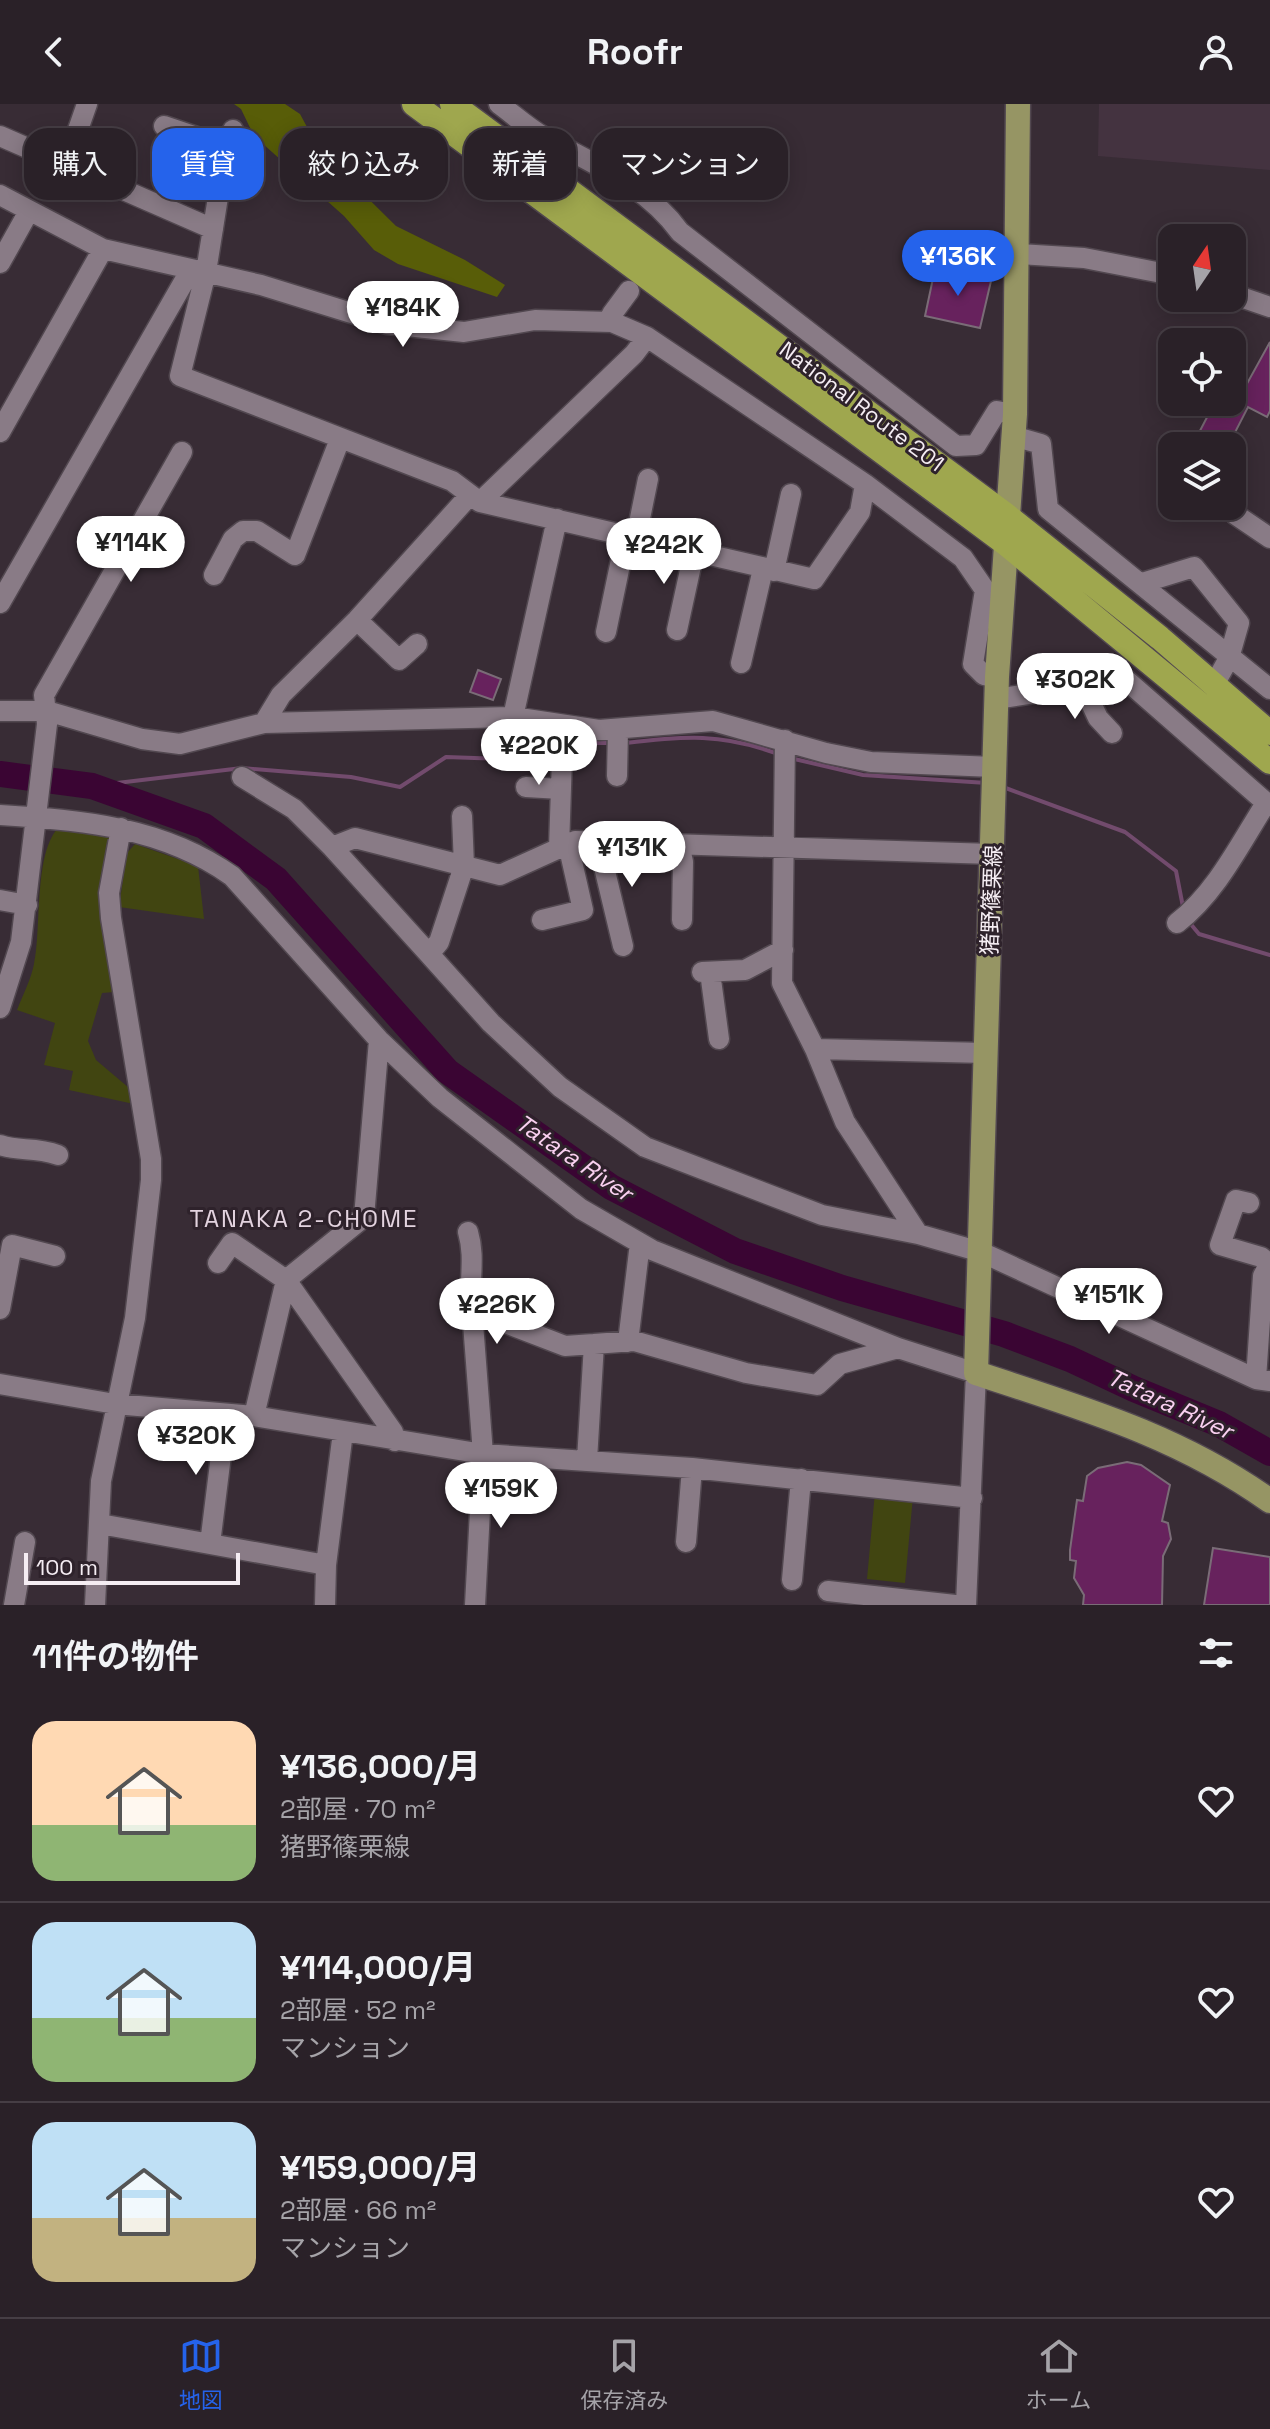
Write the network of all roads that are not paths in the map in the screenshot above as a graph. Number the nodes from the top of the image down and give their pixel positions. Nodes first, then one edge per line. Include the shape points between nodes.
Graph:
1 (87, 104) edge
2 (414, 104) edge
3 (452, 104) edge
4 (499, 104) edge
5 (1018, 104) edge
6 (164, 126) dead end
7 (79, 128) edge
8 (0, 136) edge
9 (24, 146) edge
10 (0, 195) edge
11 (136, 195) edge
12 (29, 211) junction
13 (213, 229) junction
14 (103, 249) junction
15 (1019, 254) junction
16 (0, 263) edge
17 (198, 272) junction
18 (1158, 272) edge
19 (629, 291) dead end
20 (1246, 299) edge
21 (1270, 307) edge
22 (612, 322) junction
23 (647, 337) junction
24 (1014, 425) junction
25 (0, 432) edge
26 (340, 439) junction
27 (182, 452) dead end
28 (648, 479) dead end
29 (865, 484) junction
30 (791, 494) dead end
31 (475, 499) junction
32 (1006, 515) junction
33 (557, 519) junction
34 (1243, 520) edge
35 (631, 537) junction
36 (1270, 538) edge
37 (1005, 543) junction
38 (694, 552) junction
39 (768, 570) junction
40 (214, 575) dead end
41 (1142, 583) junction
42 (0, 603) edge
43 (357, 620) junction
44 (677, 630) dead end
45 (606, 632) dead end
46 (417, 644) dead end
47 (1229, 658) junction
48 (741, 663) dead end
49 (1082, 684) junction
50 (997, 688) junction
51 (1270, 689) edge
52 (1208, 695) junction
53 (0, 711) edge
54 (513, 717) junction
55 (47, 718) junction
56 (264, 723) junction
57 (563, 727) junction
58 (618, 730) junction
59 (1182, 730) junction
60 (1112, 733) dead end
61 (1270, 733) edge
62 (785, 740) junction
63 (1270, 762) edge
64 (994, 767) junction
65 (617, 776) dead end
66 (242, 777) dead end
67 (526, 787) dead end
68 (561, 789) junction
69 (1268, 804) edge
70 (36, 812) junction
71 (0, 815) edge
72 (462, 816) dead end
73 (121, 828) junction
74 (598, 842) junction
75 (679, 844) junction
76 (563, 846) junction
77 (332, 847) junction
78 (785, 847) junction
79 (992, 854) junction
80 (464, 866) junction
81 (0, 900) edge
82 (27, 905) junction
83 (542, 920) dead end
84 (682, 920) dead end
85 (1177, 923) dead end
86 (623, 946) dead end
87 (783, 950) junction
88 (429, 954) junction
89 (0, 1006) edge
90 (719, 1039) dead end
91 (379, 1040) junction
92 (815, 1049) junction
93 (986, 1053) junction
94 (0, 1145) edge
95 (58, 1155) dead end
96 (1249, 1203) dead end
97 (468, 1232) dead end
98 (918, 1234) junction
99 (640, 1243) junction
100 (980, 1255) junction
101 (55, 1256) dead end
102 (218, 1263) dead end
103 (1270, 1264) edge
104 (286, 1280) junction
105 (0, 1309) edge
106 (472, 1310) junction
107 (628, 1342) junction
108 (594, 1344) junction
109 (898, 1348) junction
110 (976, 1369) junction
111 (1263, 1380) edge
112 (0, 1384) edge
113 (115, 1404) junction
114 (226, 1415) junction
115 (254, 1416) junction
116 (343, 1432) junction
117 (395, 1441) junction
118 (483, 1454) junction
119 (587, 1460) junction
120 (692, 1468) junction
121 (801, 1479) junction
122 (972, 1498) junction
123 (1270, 1501) edge
124 (100, 1524) junction
125 (25, 1542) dead end
126 (686, 1542) dead end
127 (210, 1544) junction
128 (326, 1565) junction
129 (792, 1580) dead end
130 (828, 1591) dead end
131 (14, 1605) edge
132 (95, 1605) edge
133 (325, 1605) edge
134 (475, 1605) edge
135 (955, 1605) edge
136 (966, 1605) edge

1 - 7 street
2 - 37 highway, National Route 201
3 - 32 highway, National Route 201
4 - 24 street via 540,135 628,181 668,214 676,238 956,446 976,445 997,411
5 - 15 main road, 猪野篠栗線
6 - 13 street via 229,139
8 - 9 street
10 - 12 street
11 - 13 street
12 - 14 street
12 - 16 street
13 - 17 street
14 - 17 street
14 - 25 street
15 - 18 street via 1084,258
15 - 24 main road, 猪野篠栗線
17 - 22 street via 387,324 434,331 464,332 535,320
17 - 26 street via 180,376
17 - 42 street
19 - 22 street
20 - 21 street
22 - 23 street
23 - 29 street
23 - 31 street
24 - 32 main road, 猪野篠栗線
24 - 41 street via 1041,444 1048,509
26 - 31 street via 452,481
26 - 40 street via 295,555 257,531 243,531
27 - 55 street via 44,695
28 - 35 street
29 - 39 street via 860,512 814,579
29 - 50 street via 963,558 985,590 973,664
30 - 39 street
31 - 33 street
31 - 43 street
32 - 37 main road, 猪野篠栗線
32 - 52 highway, National Route 201
33 - 35 street
33 - 54 street
34 - 36 street
35 - 38 street
35 - 45 street
37 - 50 main road, 猪野篠栗線
37 - 52 highway, National Route 201
38 - 39 street
38 - 44 street
39 - 48 street
41 - 47 street
41 - 47 street via 1194,567 1239,623
43 - 46 street via 399,660
43 - 56 street via 281,695
47 - 51 street
47 - 52 street
49 - 50 street
49 - 59 street via 1125,679
49 - 60 street via 1098,718
50 - 64 main road, 猪野篠栗線
52 - 59 street
52 - 61 highway, National Route 201
52 - 63 highway, National Route 201
53 - 55 street
54 - 56 street
54 - 57 street
55 - 56 street via 180,744
55 - 70 street
57 - 58 street
57 - 68 street
58 - 62 street via 713,721
58 - 65 street
59 - 69 street
62 - 64 street via 871,762
62 - 78 street
64 - 79 main road, 猪野篠栗線
66 - 77 street via 294,809
67 - 68 street
68 - 76 street
69 - 85 street via 1222,874
70 - 71 street
70 - 73 street
70 - 82 street
72 - 80 street
73 - 91 street via 184,848 232,876
73 - 113 street via 109,893 111,918 151,1180 135,1318
74 - 75 street
74 - 76 street
74 - 86 street
75 - 78 street
75 - 84 street
76 - 80 street via 500,875
76 - 83 street via 583,910
77 - 80 street via 355,838
77 - 88 street
78 - 79 street
78 - 87 street
79 - 93 main road, 猪野篠栗線
80 - 88 street via 439,942
81 - 82 street
82 - 89 street
87 - 90 street via 745,970 706,972
87 - 92 street via 782,983
88 - 98 street via 491,1023 560,1087 645,1147 822,1215
91 - 99 street via 514,1157 581,1209
91 - 104 street via 364,1217
92 - 93 street
92 - 98 street via 845,1122
93 - 100 main road, 猪野篠栗線
94 - 95 street via 36,1147
96 - 103 street via 1236,1200 1220,1245
97 - 106 street via 475,1253
98 - 100 street
99 - 107 street
99 - 109 street
100 - 110 main road, 猪野篠栗線
100 - 111 street
101 - 105 street via 12,1245
102 - 104 street via 232,1243
103 - 111 street via 1263,1276
104 - 115 street
104 - 117 street
106 - 108 street via 565,1346
106 - 118 street
107 - 108 street
107 - 109 street via 746,1373 817,1385 840,1364
108 - 119 street
109 - 110 street
110 - 122 street
110 - 123 main road via 1159,1436
112 - 113 street
113 - 114 street
113 - 124 street via 101,1481
114 - 115 street
114 - 127 street
115 - 116 street
116 - 117 street
116 - 128 street
117 - 118 street
118 - 119 street
118 - 134 street
119 - 120 street
120 - 121 street
120 - 126 street
121 - 122 street
121 - 129 street
122 - 136 street
124 - 127 street
124 - 132 street
125 - 131 street
127 - 128 street
128 - 133 street
130 - 135 street

